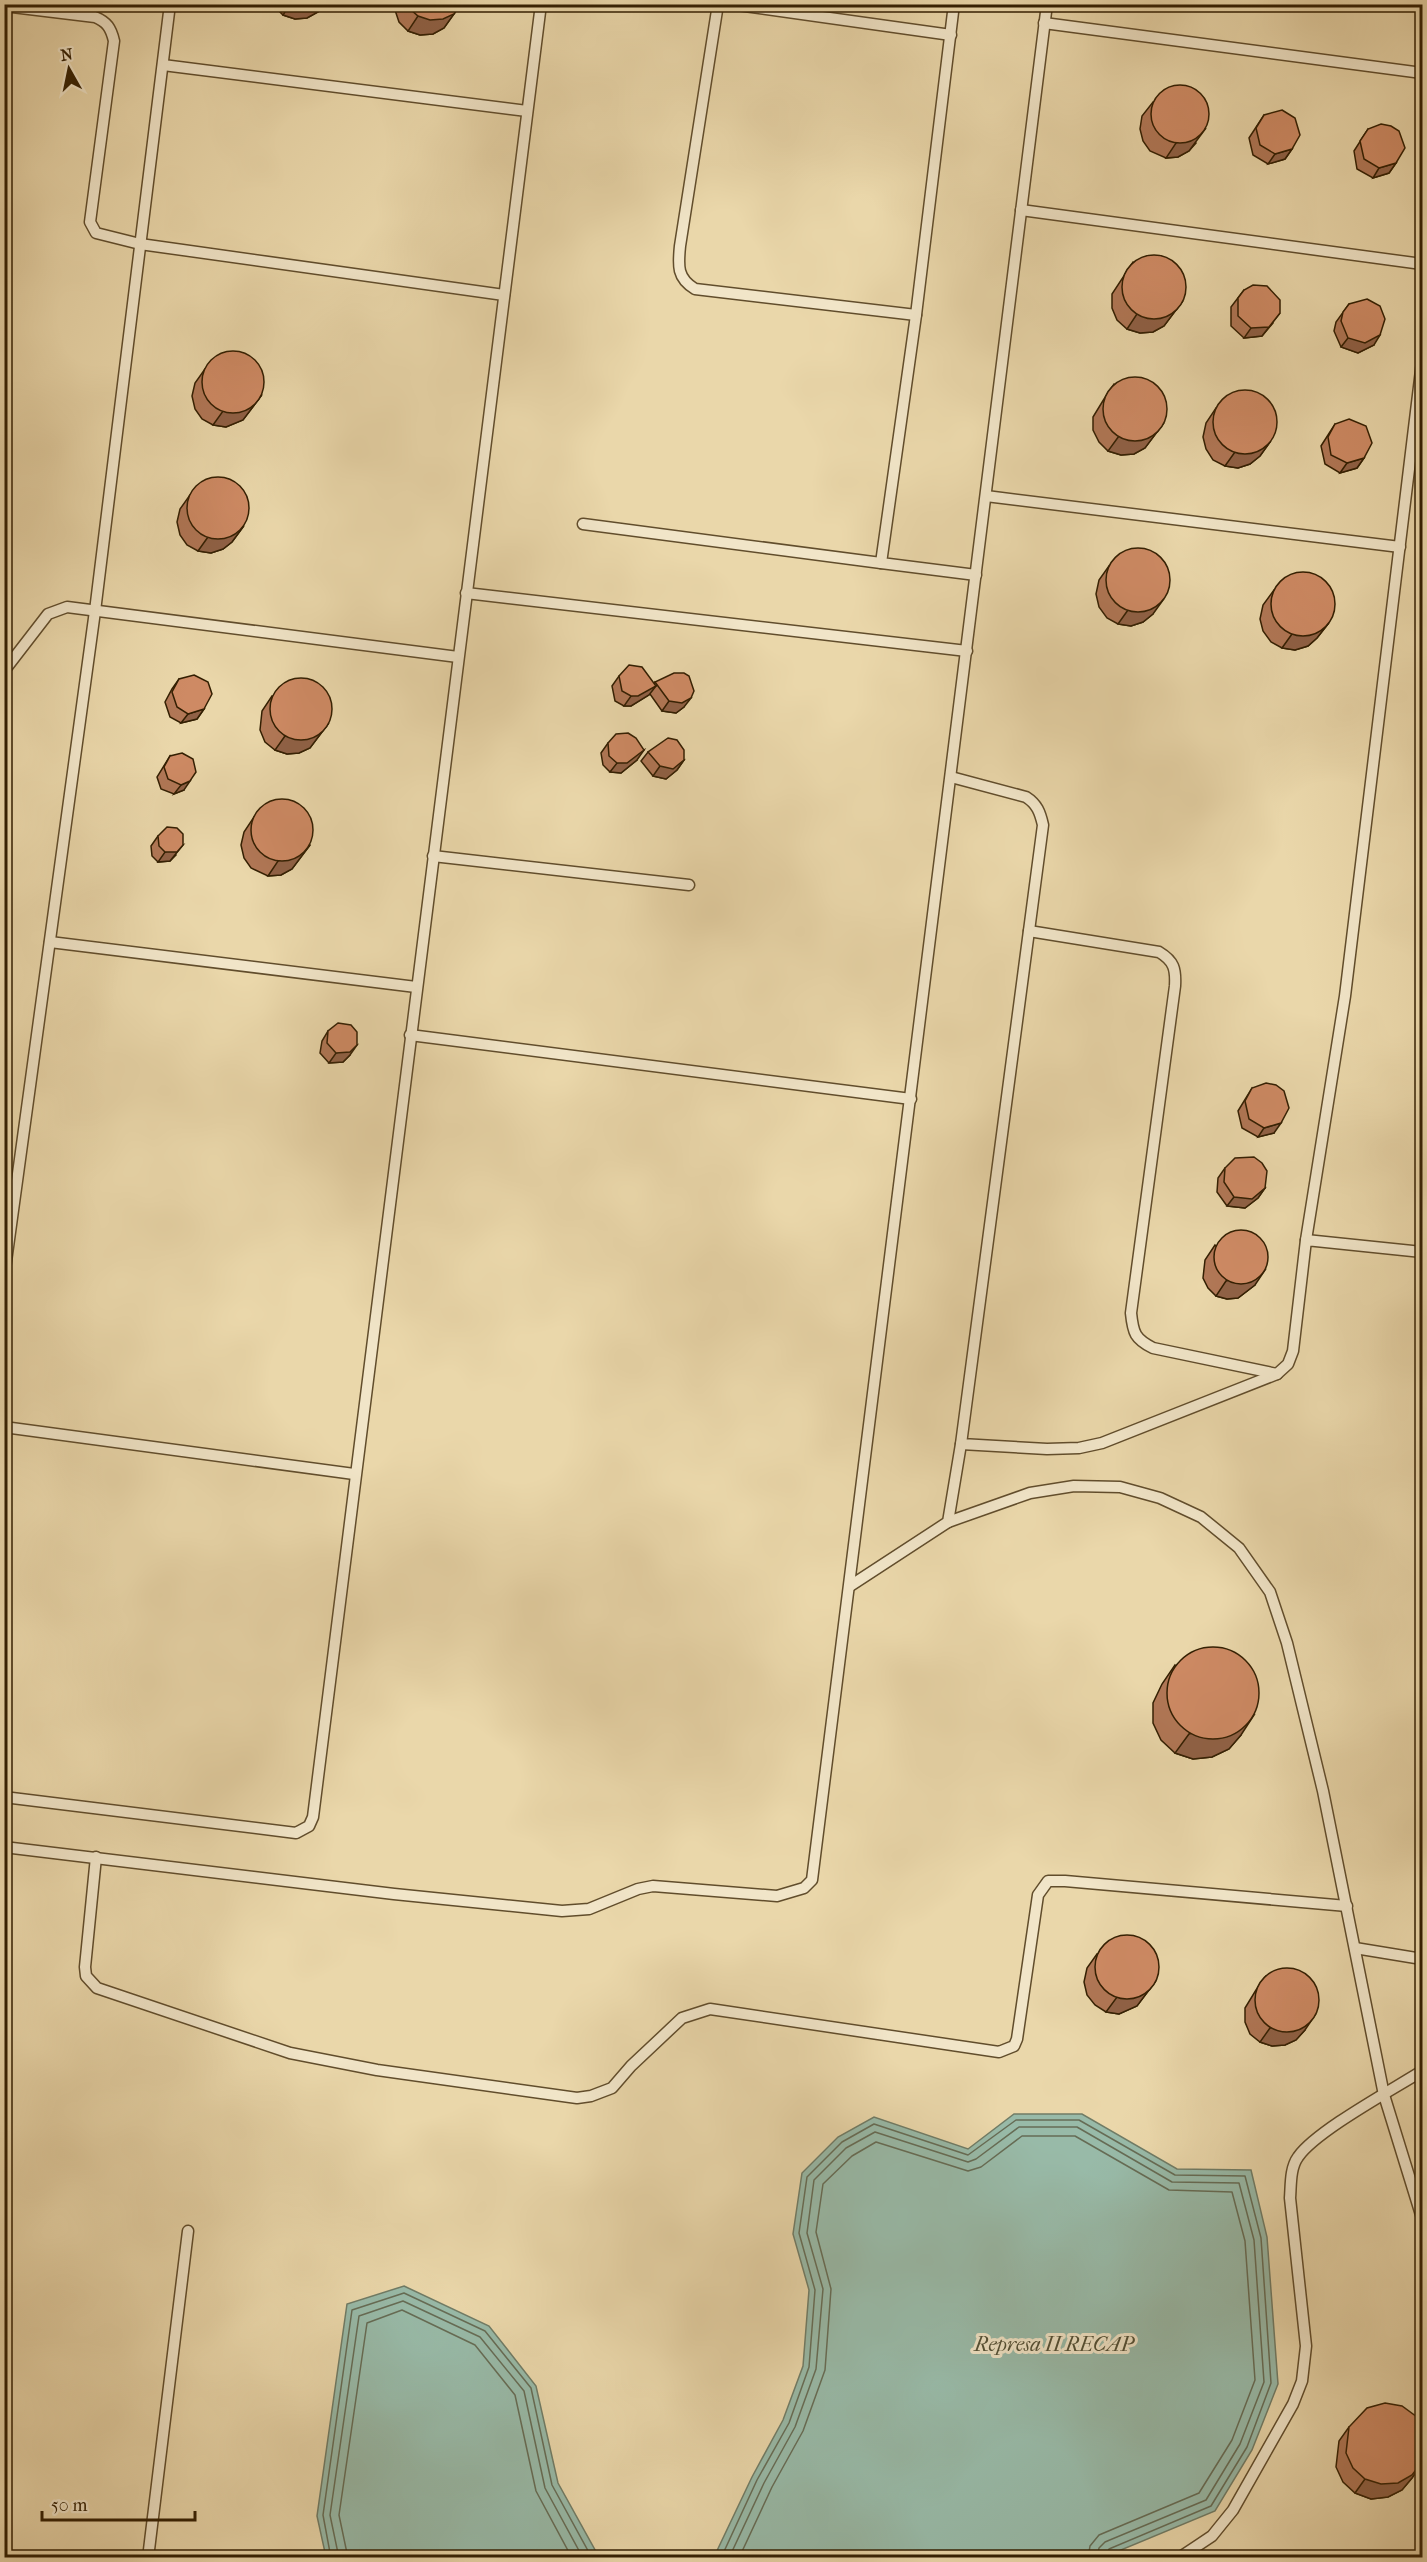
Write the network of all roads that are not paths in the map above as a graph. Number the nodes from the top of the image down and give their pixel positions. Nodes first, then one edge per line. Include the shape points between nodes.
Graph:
1 (170, 4) edge
2 (541, 4) edge
3 (718, 4) edge
4 (730, 4) edge
5 (954, 4) edge
6 (1047, 4) edge
7 (4, 6) edge
8 (1044, 22) junction
9 (951, 35) junction
10 (163, 65) junction
11 (1422, 73) edge
12 (527, 111) junction
13 (1021, 210) junction
14 (140, 244) junction
15 (1422, 264) edge
16 (504, 295) junction
17 (916, 315) junction
18 (1422, 362) edge
19 (986, 496) junction
20 (583, 524) dead end
21 (1400, 547) junction
22 (881, 563) junction
23 (976, 575) junction
24 (466, 593) junction
25 (95, 611) junction
26 (966, 651) junction
27 (458, 657) junction
28 (4, 671) edge
29 (951, 777) junction
30 (433, 856) junction
31 (689, 885) dead end
32 (1029, 931) junction
33 (50, 942) junction
34 (416, 987) junction
35 (410, 1035) junction
36 (911, 1099) junction
37 (1306, 1240) junction
38 (1422, 1252) edge
39 (4, 1276) edge
40 (1277, 1374) junction
41 (4, 1427) edge
42 (961, 1444) junction
43 (354, 1474) junction
44 (948, 1522) junction
45 (850, 1586) junction
46 (4, 1797) edge
47 (4, 1847) edge
48 (96, 1857) junction
49 (1347, 1906) junction
50 (1355, 1948) junction
51 (1422, 1959) edge
52 (1422, 2071) edge
53 (1384, 2095) junction
54 (1422, 2218) edge
55 (188, 2231) dead end
56 (148, 2558) edge
57 (1179, 2558) edge

1 - 10 lane
2 - 12 lane
3 - 17 lane via 680,246 680,275 685,283 695,289
4 - 9 lane
5 - 9 lane
6 - 8 lane
7 - 14 lane via 95,16 111,29 114,41 90,222 96,233
8 - 11 lane
8 - 13 lane
9 - 17 lane
10 - 12 lane
10 - 14 lane
12 - 16 lane
13 - 15 lane
13 - 19 lane
14 - 16 lane
14 - 25 lane
16 - 24 lane
17 - 22 lane
18 - 21 lane
19 - 21 lane
19 - 23 lane
20 - 22 lane
21 - 37 lane via 1345,996
22 - 23 lane
23 - 26 lane
24 - 26 lane
24 - 27 lane
25 - 27 lane
25 - 28 lane via 68,607 48,614
25 - 33 lane
26 - 29 lane
27 - 30 lane
29 - 32 lane via 1026,797 1040,813 1043,825
29 - 36 lane
30 - 31 lane
30 - 34 lane
32 - 40 lane via 1159,952 1170,959 1176,971 1175,986 1131,1313 1133,1332 1138,1340 1154,1348
32 - 42 lane
33 - 34 lane
33 - 39 lane
34 - 35 lane
35 - 36 lane
35 - 43 lane
36 - 45 lane
37 - 38 lane
37 - 40 lane via 1293,1351 1288,1364
40 - 42 lane via 1102,1443 1047,1449
41 - 43 lane
42 - 44 lane
43 - 46 lane via 313,1817 304,1831
44 - 45 lane
44 - 49 lane via 1030,1493 1074,1486 1120,1487 1160,1498 1201,1517 1239,1548 1270,1592 1287,1643
45 - 48 lane via 816,1863 812,1880 793,1893 777,1896 653,1886 589,1909 562,1911
47 - 48 lane
48 - 49 lane via 85,1967 86,1976 97,1988 290,2053 377,2070 577,2098 612,2088 682,2018 710,2009 999,2052 1007,2050 1017,2039 1038,1895 1048,1881
49 - 50 lane
50 - 51 lane
50 - 53 lane
52 - 53 lane
53 - 54 lane
53 - 57 lane via 1318,2137 1297,2158 1290,2198 1306,2346 1302,2381 1233,2510 1212,2536
55 - 56 lane

